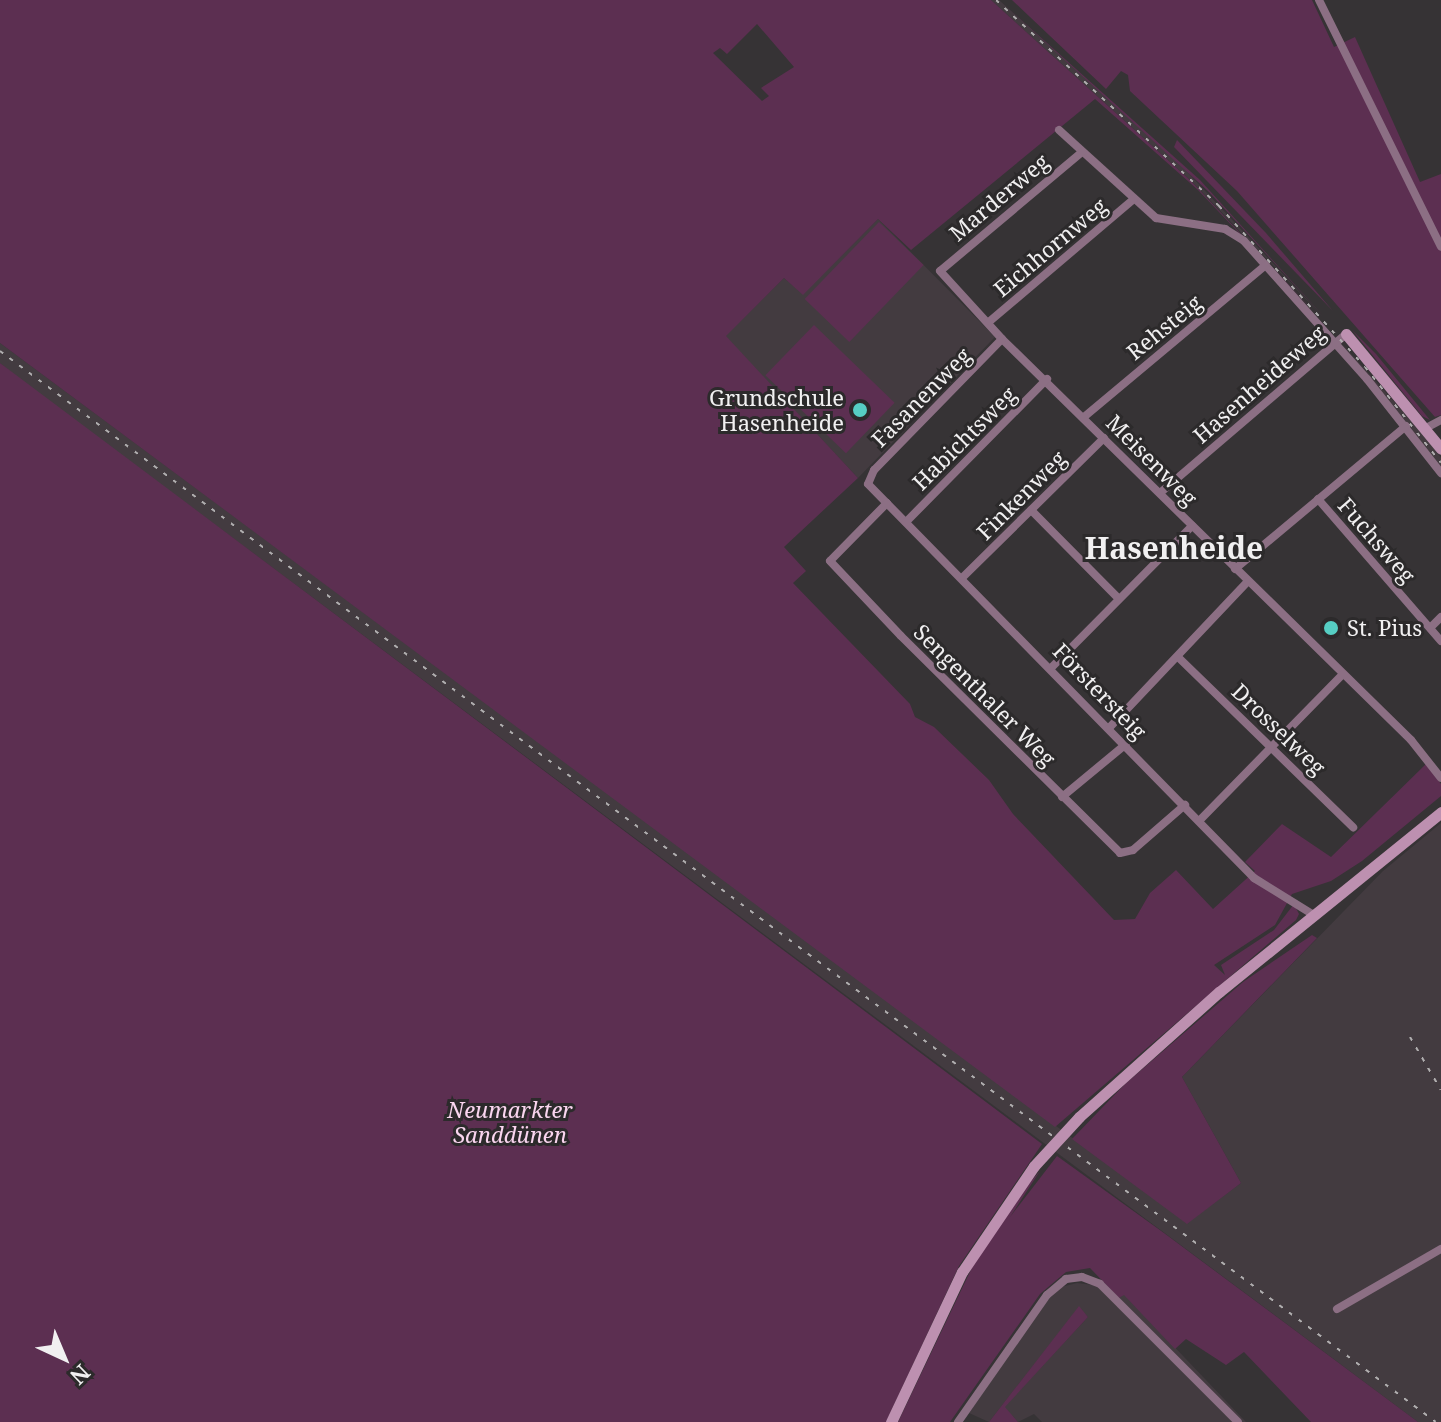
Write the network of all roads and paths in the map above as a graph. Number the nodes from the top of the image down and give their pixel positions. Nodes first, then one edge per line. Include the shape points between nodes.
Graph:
1 (1319, 0) edge
2 (1059, 130) dead end
3 (1082, 152) junction
4 (1134, 199) junction
5 (1441, 247) edge
6 (1266, 265) junction
7 (940, 271) joint
8 (990, 321) junction
9 (1346, 334) joint
10 (1002, 339) junction
11 (1332, 345) junction
12 (1047, 379) junction
13 (1084, 417) junction
14 (1441, 420) edge
15 (1406, 426) junction
16 (1426, 428) junction
17 (1104, 438) junction
18 (1441, 449) edge
19 (1441, 473) edge
20 (867, 481) joint
21 (1160, 493) junction
22 (1318, 499) junction
23 (887, 503) junction
24 (1031, 510) junction
25 (906, 522) junction
26 (1192, 526) junction
27 (1235, 569) junction
28 (963, 577) junction
29 (1247, 582) junction
30 (1119, 599) junction
31 (1441, 617) edge
32 (1431, 627) junction
33 (1441, 641) edge
34 (1179, 658) junction
35 (1052, 667) junction
36 (1343, 674) junction
37 (1110, 727) junction
38 (1126, 744) junction
39 (1271, 747) junction
40 (1441, 778) edge
41 (1062, 797) junction
42 (1185, 805) junction
43 (1441, 812) edge
44 (1200, 820) junction
45 (1353, 827) dead end
46 (1314, 915) junction
47 (1441, 1249) edge
48 (1337, 1309) dead end
49 (891, 1422) edge
50 (958, 1422) edge
51 (1238, 1422) edge

1 - 5 street
2 - 3 street
3 - 4 street
3 - 7 street, Marderweg
4 - 6 street via 1160,220 1228,230
4 - 8 street, Eichhornweg
6 - 11 street
6 - 13 street, Rehsteig
7 - 8 street, Meisenweg
8 - 10 street, Meisenweg
9 - 11 street, Hasenheideweg
9 - 16 main road
10 - 12 street, Meisenweg
10 - 20 street, Fasanenweg
11 - 15 street
11 - 21 street, Hasenheideweg
12 - 13 street, Meisenweg
12 - 25 street, Habichtsweg
13 - 17 street, Meisenweg
14 - 16 street
15 - 19 street
15 - 22 street
16 - 18 main road
17 - 21 street, Meisenweg
17 - 24 street, Finkenweg
20 - 23 street, Förstersteig
21 - 26 street, Meisenweg
22 - 27 street
22 - 32 street, Fuchsweg
23 - 25 street, Förstersteig
23 - 41 street, Sengenthaler Weg via 831,558
24 - 28 street, Finkenweg
24 - 30 street
25 - 28 street, Förstersteig
26 - 27 street, Meisenweg
26 - 30 street
27 - 29 street, Meisenweg
28 - 35 street, Förstersteig
29 - 34 street
29 - 36 street, Meisenweg
30 - 35 street
31 - 32 street
32 - 33 street, Fuchsweg
34 - 37 street
34 - 39 street, Drosselweg
35 - 37 street, Förstersteig
36 - 39 street
36 - 40 street, Meisenweg via 1417,746
37 - 38 street, Förstersteig
38 - 41 street
38 - 42 street, Förstersteig
39 - 44 street
39 - 45 street, Drosselweg
41 - 42 street, Sengenthaler Weg via 1120,853 1133,850
42 - 44 street, Förstersteig
43 - 46 main road
44 - 46 street, Förstersteig via 1254,878
46 - 49 main road, bridge via 1079,1117 1034,1166 962,1272
47 - 48 street
50 - 51 street via 1053,1288 1071,1278 1097,1281

